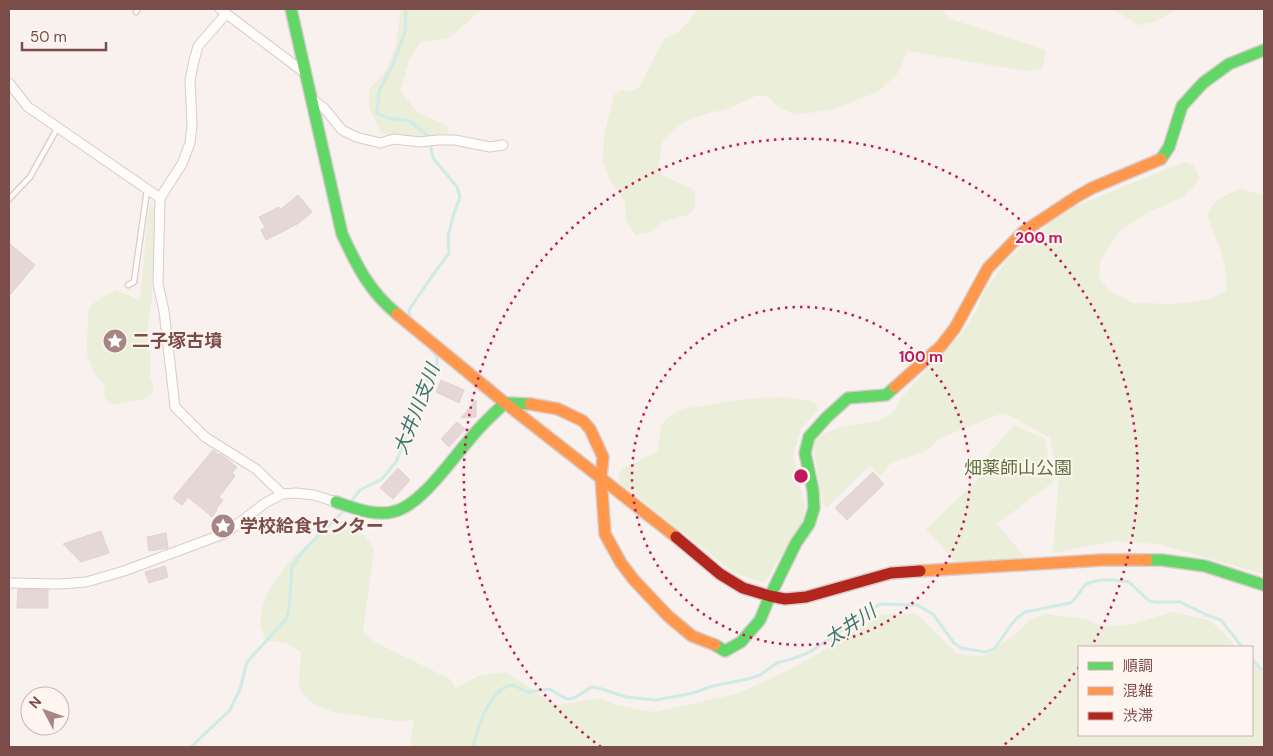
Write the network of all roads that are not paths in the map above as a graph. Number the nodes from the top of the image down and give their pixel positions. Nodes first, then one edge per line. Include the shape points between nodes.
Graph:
1 (291, 9) edge
2 (223, 11) edge
3 (1264, 50) edge
4 (305, 74) junction
5 (9, 83) edge
6 (311, 98) junction
7 (58, 127) junction
8 (503, 145) dead end
9 (147, 190) junction
10 (160, 198) junction
11 (9, 199) edge
12 (128, 285) dead end
13 (505, 403) junction
14 (601, 478) junction
15 (282, 494) junction
16 (336, 502) joint
17 (9, 583) edge
18 (1264, 585) edge
19 (770, 596) junction

1 - 4 street
2 - 4 street
2 - 10 street via 198,46 190,80 190,143 182,164
3 - 19 street via 1229,64 1182,106 1169,147 1161,160 1092,188 1022,232 988,268 955,328 941,346 895,388 886,394 848,398 809,437 805,453 814,508
4 - 6 street
5 - 7 street via 28,107
6 - 8 street via 342,130 380,143 394,139 420,142 455,140 490,147
6 - 13 street via 342,234 368,284 390,308
7 - 9 street
7 - 11 lane via 30,177
9 - 10 street
9 - 12 lane via 134,282
10 - 15 street via 158,284 175,407 204,437 256,469
13 - 14 street
13 - 14 street via 558,409 583,421 602,457
13 - 16 street via 426,490 401,509 370,512
14 - 19 street via 720,574 743,588
14 - 19 street via 605,534 621,563 668,616 692,636 725,651 741,642 760,620
15 - 16 street via 296,493
15 - 17 street via 226,533 124,571 86,582
18 - 19 street via 1205,566 1162,560 1102,560 891,573 806,597 785,599

